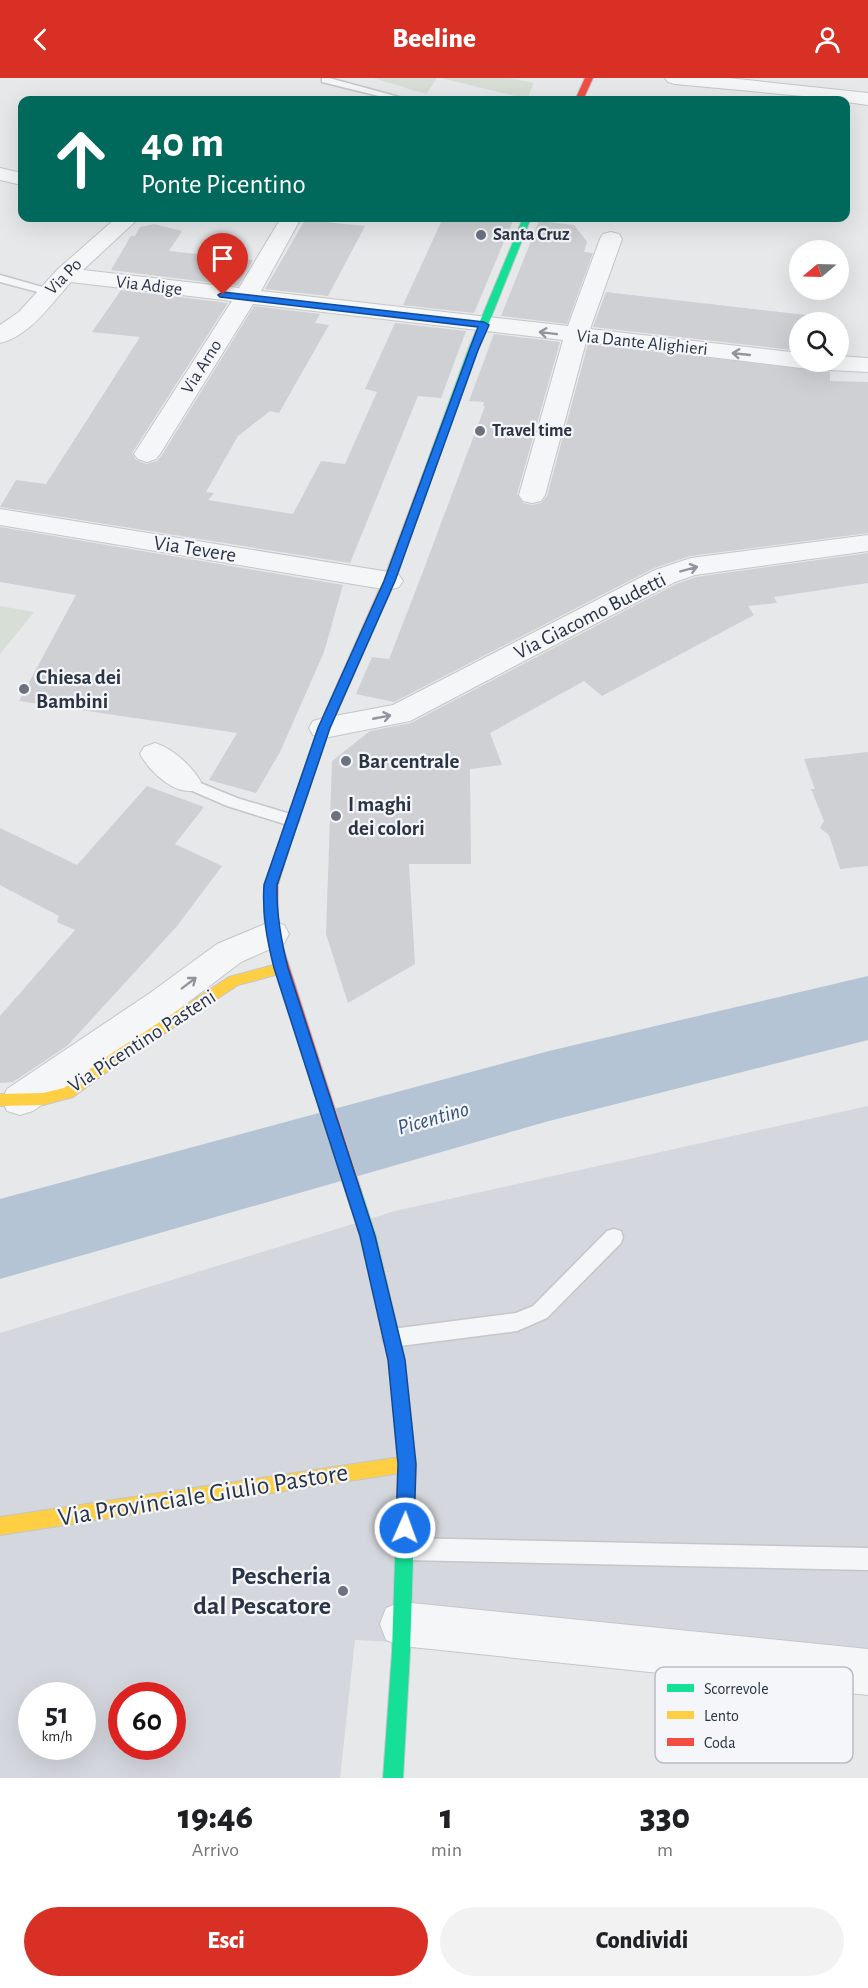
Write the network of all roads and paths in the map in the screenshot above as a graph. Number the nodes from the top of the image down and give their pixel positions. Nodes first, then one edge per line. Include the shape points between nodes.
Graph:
1 (589, 78) edge
2 (681, 79) edge
3 (325, 80) dead end
4 (389, 96) edge
5 (581, 96) edge
6 (682, 96) edge
7 (840, 96) edge
8 (850, 97) edge
9 (868, 99) edge
10 (0, 174) edge
11 (18, 178) edge
12 (124, 222) edge
13 (289, 222) edge
14 (525, 222) edge
15 (611, 239) dead end
16 (65, 275) junction
17 (0, 278) edge
18 (49, 292) junction
19 (245, 298) junction
20 (484, 325) junction
21 (0, 336) edge
22 (576, 336) junction
23 (789, 359) edge
24 (849, 364) edge
25 (868, 365) edge
26 (147, 454) dead end
27 (532, 495) dead end
28 (0, 517) edge
29 (868, 543) edge
30 (389, 581) junction
31 (324, 728) junction
32 (156, 754) dead end
33 (186, 782) joint
34 (291, 820) junction
35 (272, 934) junction
36 (281, 968) junction
37 (10, 1100) edge
38 (614, 1237) dead end
39 (392, 1338) junction
40 (407, 1464) junction
41 (0, 1526) edge
42 (404, 1549) junction
43 (868, 1559) edge
44 (402, 1624) junction
45 (819, 1667) edge
46 (853, 1670) edge
47 (868, 1672) edge
48 (393, 1778) edge

1 - 5 main road
2 - 6 street
2 - 7 street
3 - 4 lane
8 - 9 street
10 - 11 street
12 - 16 street, Via Po
13 - 19 street, Via Arno
14 - 20 main road
15 - 22 street
16 - 18 street, Via Po
16 - 19 street, Via Adige
17 - 18 lane
18 - 21 street, Via Po via 27,316
19 - 20 street, Via Adige
19 - 26 street, Via Arno
22 -> 20 street, Via Dante Alighieri
20 - 30 main road
23 -> 22 street, Via Dante Alighieri
22 - 27 street
24 - 25 street
28 - 30 street, Via Tevere
31 -> 29 street, Via Giacomo Budetti via 400,714 665,576 691,567
30 - 31 main road
31 - 34 main road
32 - 33 street
33 - 34 lane via 232,802
34 - 35 main road via 271,885
35 - 36 main road
37 -> 35 street via 162,1003 229,953
36 - 37 main road, Via Picentino Pasteni via 234,981 68,1093
36 - 39 main road via 368,1236
38 - 39 lane via 540,1312 517,1322
39 - 40 main road
40 - 41 main road, Via Provinciale Giulio Pastore
40 - 42 main road
42 - 43 lane
42 - 44 main road
44 - 45 street
44 - 48 main road
46 - 47 street

